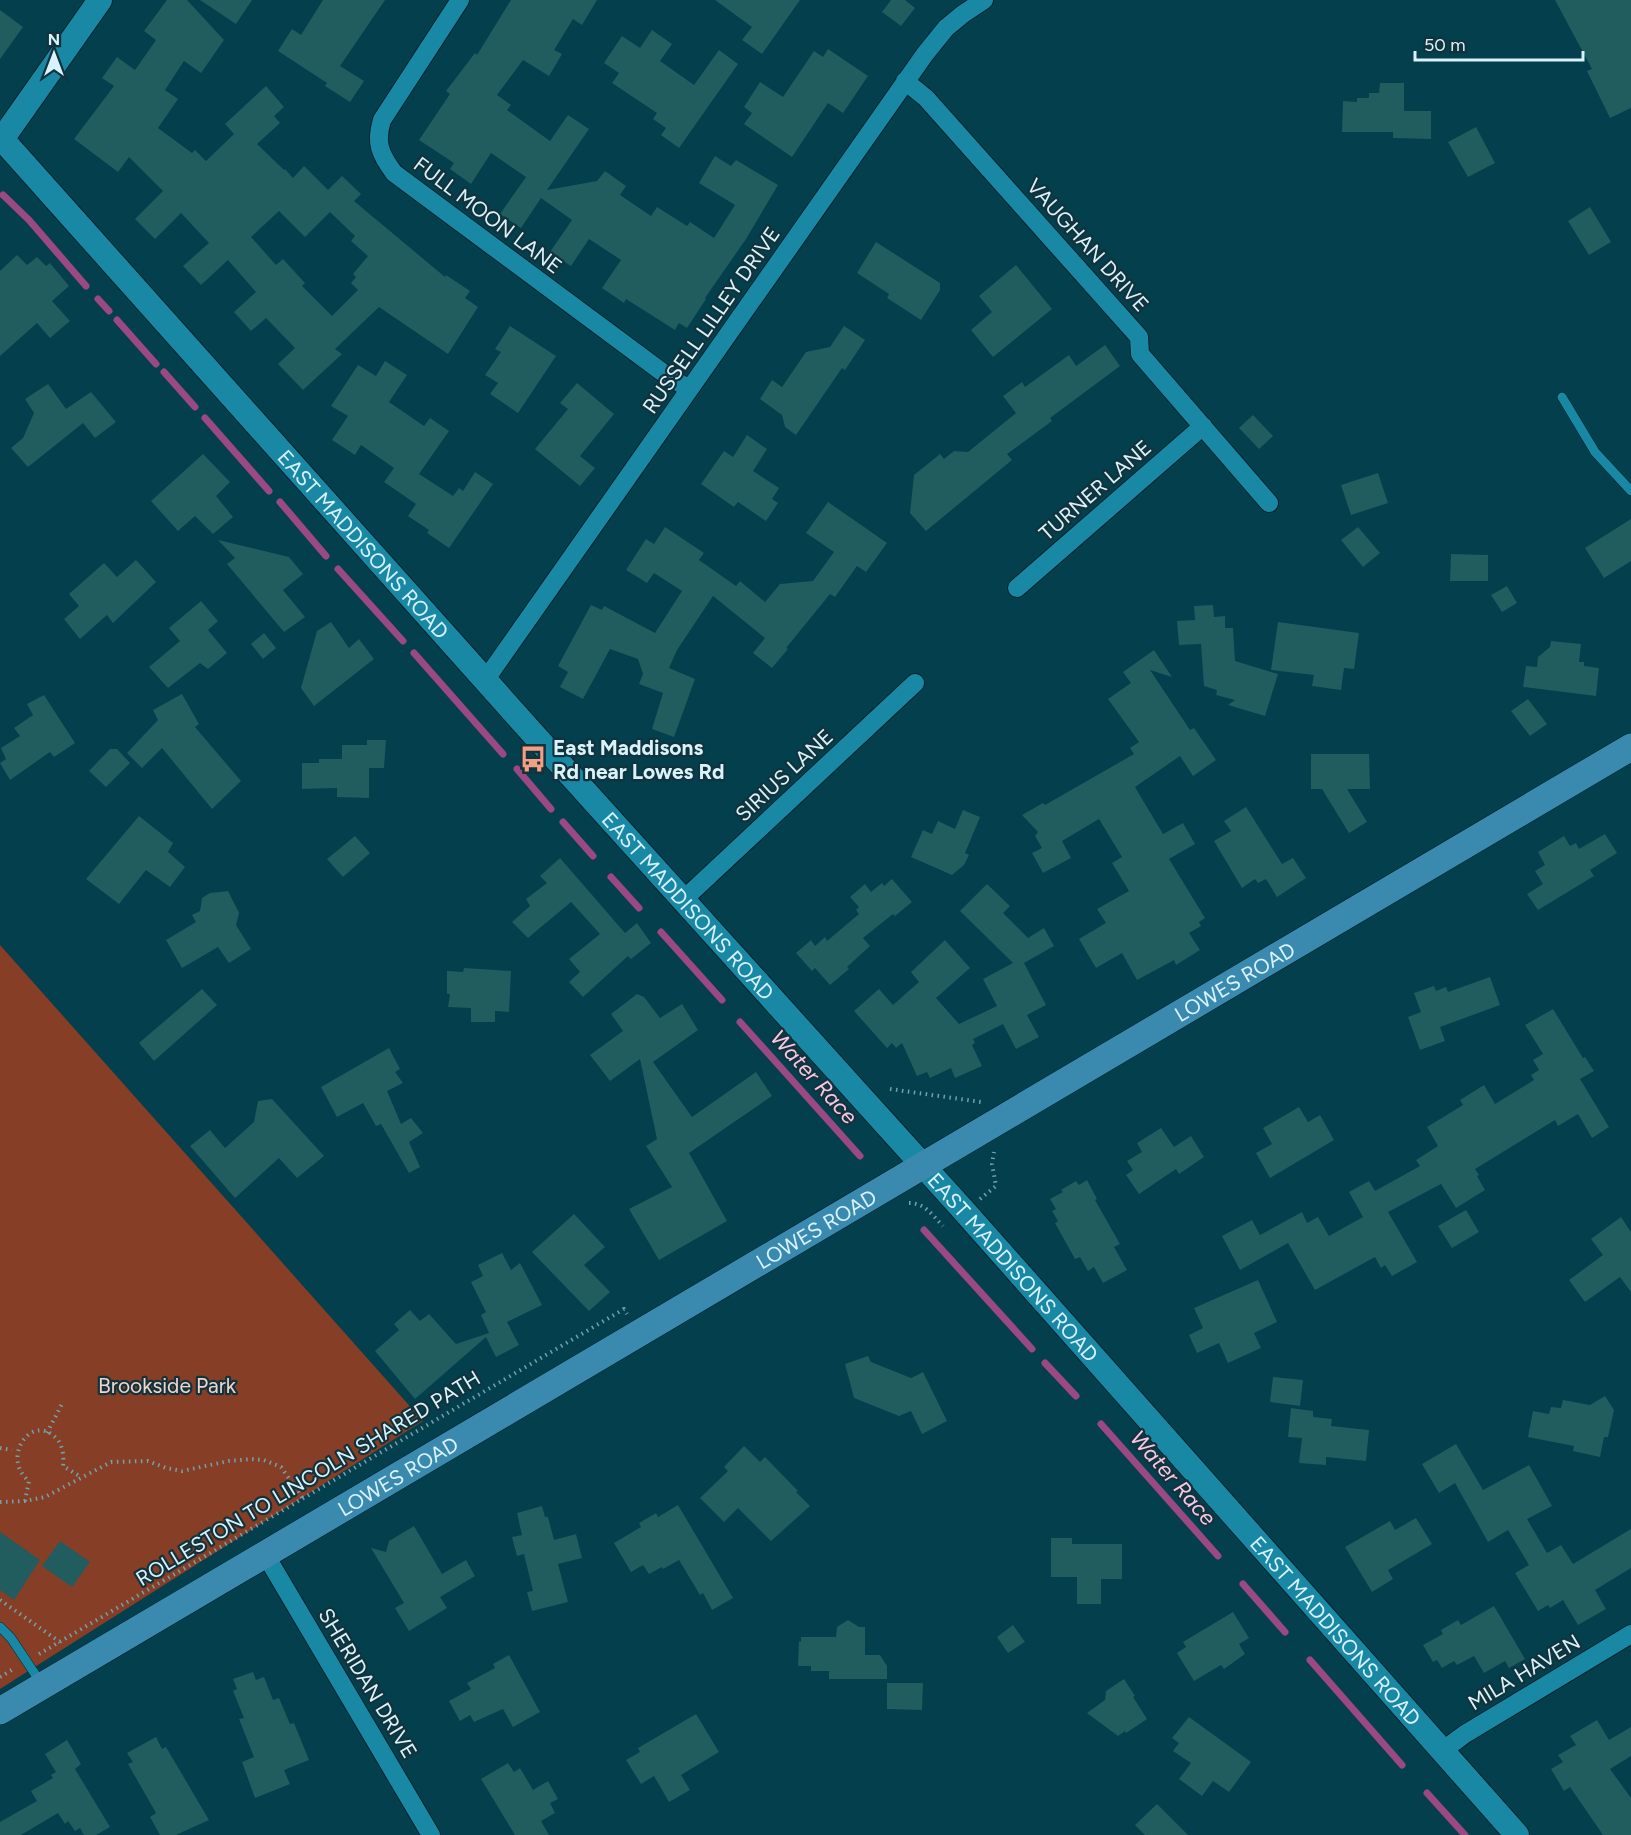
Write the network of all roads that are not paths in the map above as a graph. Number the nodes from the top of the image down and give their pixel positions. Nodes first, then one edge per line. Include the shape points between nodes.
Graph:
1 (100, 0) edge
2 (460, 0) edge
3 (984, 0) edge
4 (905, 81) junction
5 (1, 140) edge
6 (689, 389) junction
7 (1562, 397) dead end
8 (1203, 426) junction
9 (1631, 491) edge
10 (1269, 503) dead end
11 (1017, 588) dead end
12 (486, 679) junction
13 (915, 683) dead end
14 (1631, 747) edge
15 (683, 900) junction
16 (924, 1165) junction
17 (265, 1554) junction
18 (0, 1627) edge
19 (1631, 1634) edge
20 (42, 1686) junction
21 (0, 1711) edge
22 (1442, 1751) junction
23 (431, 1835) edge
24 (1517, 1835) edge

1 - 5 street
2 - 6 street, FULL MOON LANE via 382,120 378,135 382,156 394,173
3 - 4 street, RUSSELL LILLEY DRIVE via 945,28
4 - 6 street, RUSSELL LILLEY DRIVE
4 - 8 street, VAUGHAN DRIVE via 926,98 1139,337 1140,354
5 - 12 street, EAST MADDISONS ROAD
6 - 12 street, RUSSELL LILLEY DRIVE
7 - 9 lane via 1595,452
8 - 10 street, VAUGHAN DRIVE
8 - 11 street, TURNER LANE
12 - 15 street, EAST MADDISONS ROAD
13 - 15 street, SIRIUS LANE
14 - 16 main road, LOWES ROAD
15 - 16 street, EAST MADDISONS ROAD
16 - 17 main road, LOWES ROAD
16 - 22 street, EAST MADDISONS ROAD
17 - 20 main road, LOWES ROAD
17 - 23 street, SHERIDAN DRIVE
18 - 20 lane
19 - 22 street, MILA HAVEN
20 - 21 main road, LOWES ROAD
22 - 24 street, EAST MADDISONS ROAD

